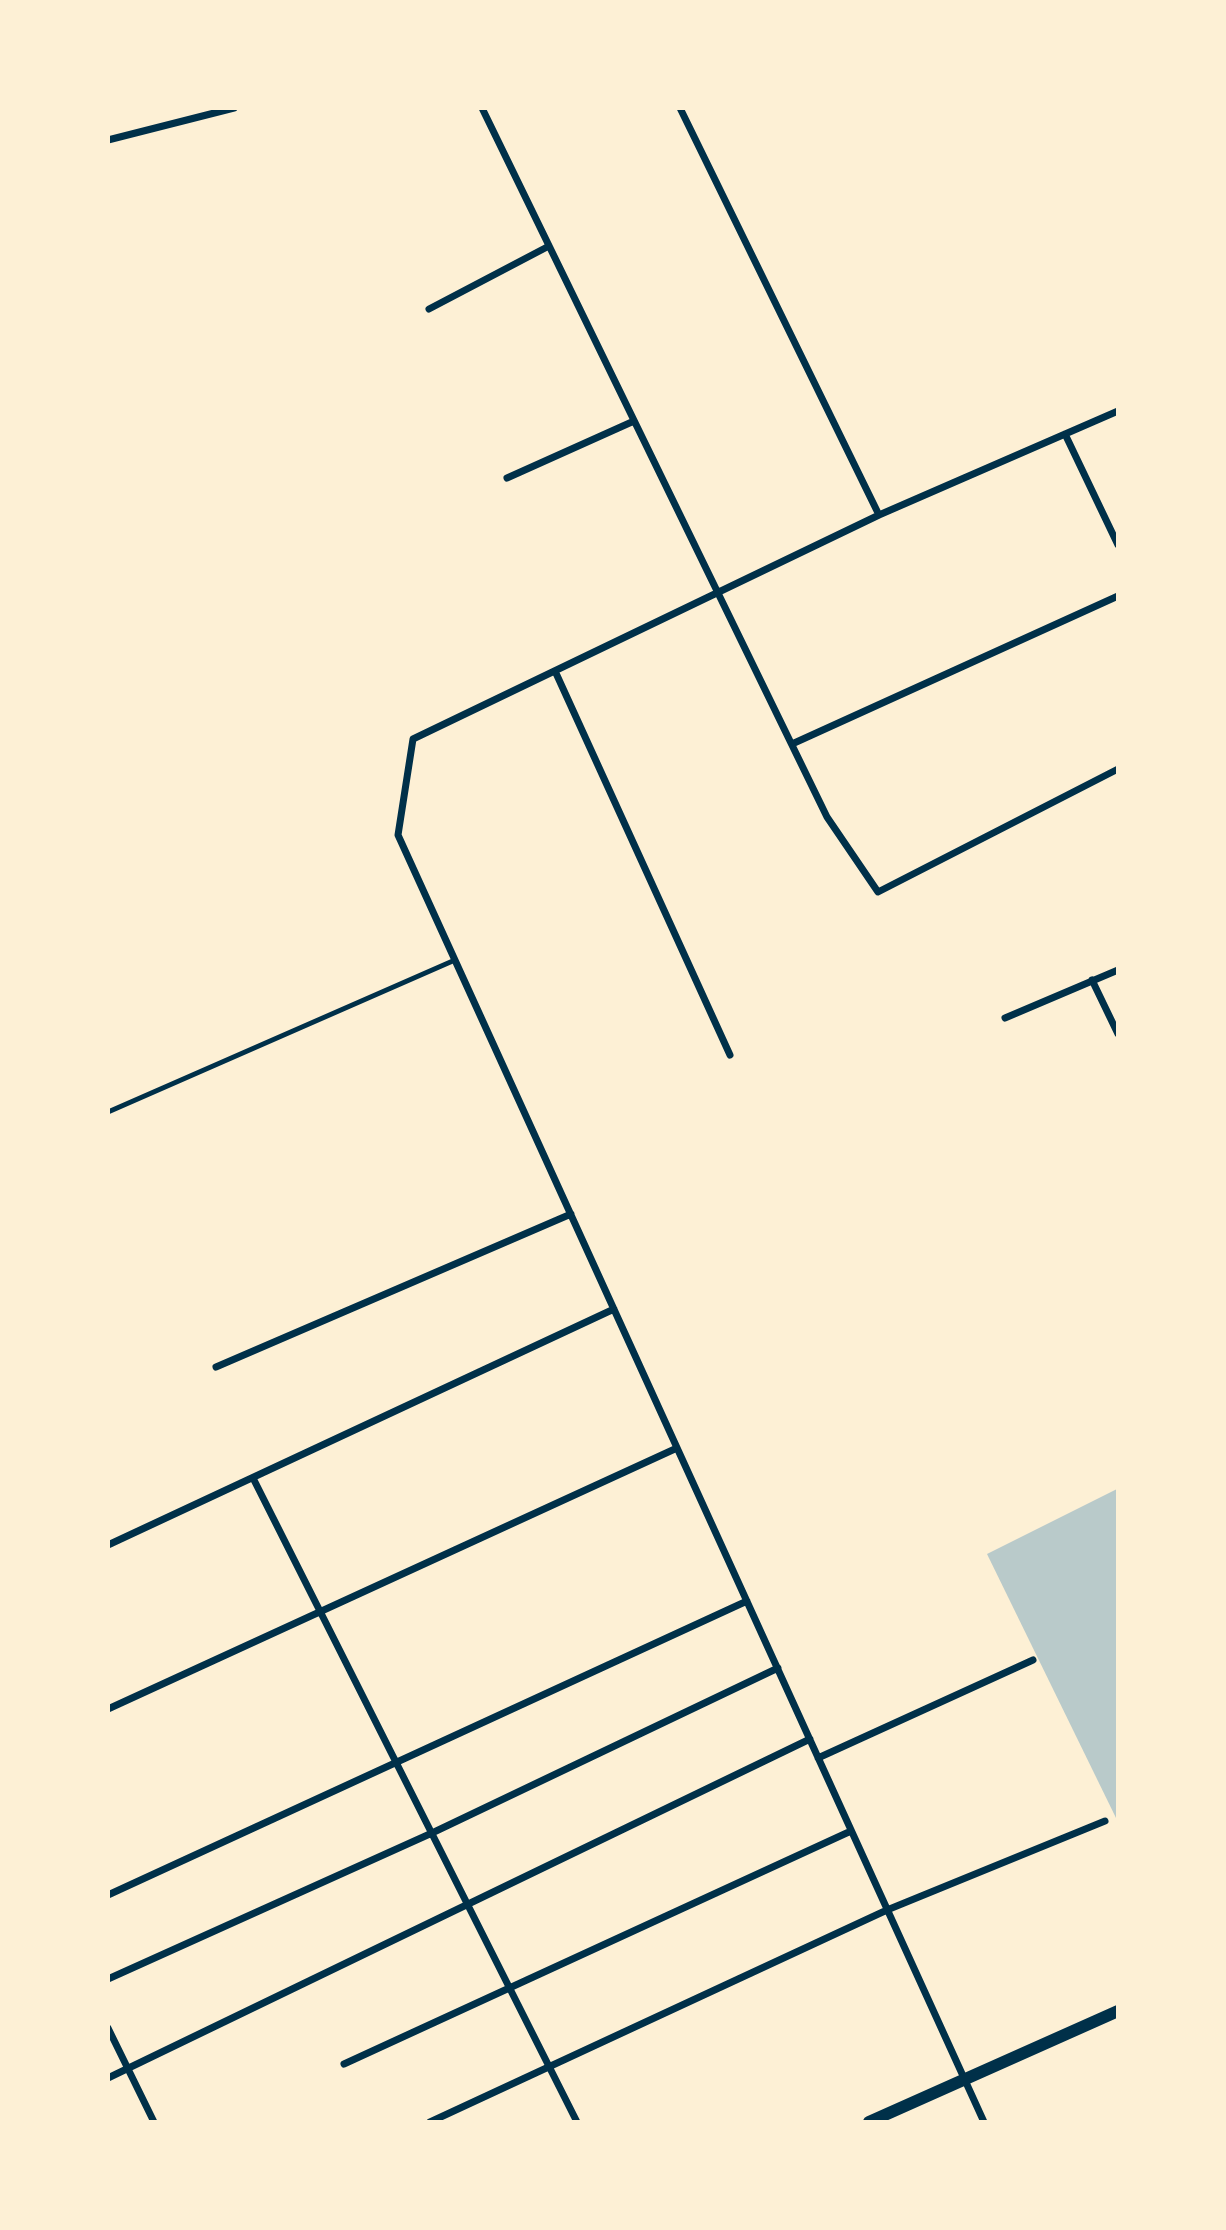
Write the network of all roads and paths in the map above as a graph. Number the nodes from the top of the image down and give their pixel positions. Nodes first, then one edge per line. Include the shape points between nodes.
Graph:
1 (234, 108) edge
2 (482, 108) edge
3 (680, 108) edge
4 (108, 139) edge
5 (549, 246) junction
6 (429, 309) dead end
7 (1118, 411) edge
8 (634, 421) junction
9 (1065, 434) junction
10 (507, 478) dead end
11 (879, 515) junction
12 (1118, 545) edge
13 (718, 593) junction
14 (1118, 596) edge
15 (555, 671) junction
16 (792, 744) junction
17 (1118, 769) edge
18 (455, 960) junction
19 (1118, 970) edge
20 (1092, 981) junction
21 (1005, 1018) dead end
22 (1118, 1034) edge
23 (730, 1055) dead end
24 (108, 1112) edge
25 (571, 1214) junction
26 (614, 1309) junction
27 (216, 1367) dead end
28 (677, 1448) junction
29 (253, 1478) junction
30 (108, 1545) edge
31 (747, 1601) junction
32 (321, 1612) junction
33 (1033, 1660) dead end
34 (778, 1668) junction
35 (108, 1709) edge
36 (810, 1739) junction
37 (818, 1758) junction
38 (396, 1763) junction
39 (1105, 1821) dead end
40 (851, 1831) junction
41 (432, 1833) junction
42 (108, 1895) edge
43 (468, 1905) junction
44 (887, 1910) junction
45 (108, 1979) edge
46 (510, 1988) junction
47 (1118, 2011) edge
48 (108, 2028) edge
49 (344, 2064) dead end
50 (549, 2065) junction
51 (128, 2068) junction
52 (108, 2078) edge
53 (964, 2079) junction
54 (155, 2122) edge
55 (430, 2122) edge
56 (577, 2122) edge
57 (869, 2122) edge
58 (985, 2122) edge

1 - 4 street
2 - 5 street
3 - 11 street
5 - 6 street
5 - 8 street
7 - 9 street
8 - 10 street
8 - 13 street
9 - 11 street
9 - 12 street
11 - 13 street
13 - 15 street
13 - 16 street
14 - 16 street
15 - 18 street via 413,739 398,835
15 - 23 street
16 - 17 street via 827,817 878,892
18 - 24 lane
18 - 25 street
19 - 20 street
20 - 21 street
20 - 22 street
25 - 26 street
25 - 27 street
26 - 28 street
26 - 29 street
28 - 31 street
28 - 32 street
29 - 30 street
29 - 32 street
31 - 34 street
31 - 38 street
32 - 35 street
32 - 38 street
33 - 37 street
34 - 36 street
34 - 41 street
36 - 37 street
36 - 43 street
37 - 40 street
38 - 41 street
38 - 42 street
39 - 44 street
40 - 44 street
40 - 46 street
41 - 43 street
41 - 45 street
43 - 46 street
43 - 51 street
44 - 50 street
44 - 53 street
46 - 49 street
46 - 50 street
47 - 53 street
48 - 51 street
50 - 55 street
50 - 56 street
51 - 52 street
51 - 54 street
53 - 57 street
53 - 58 street

